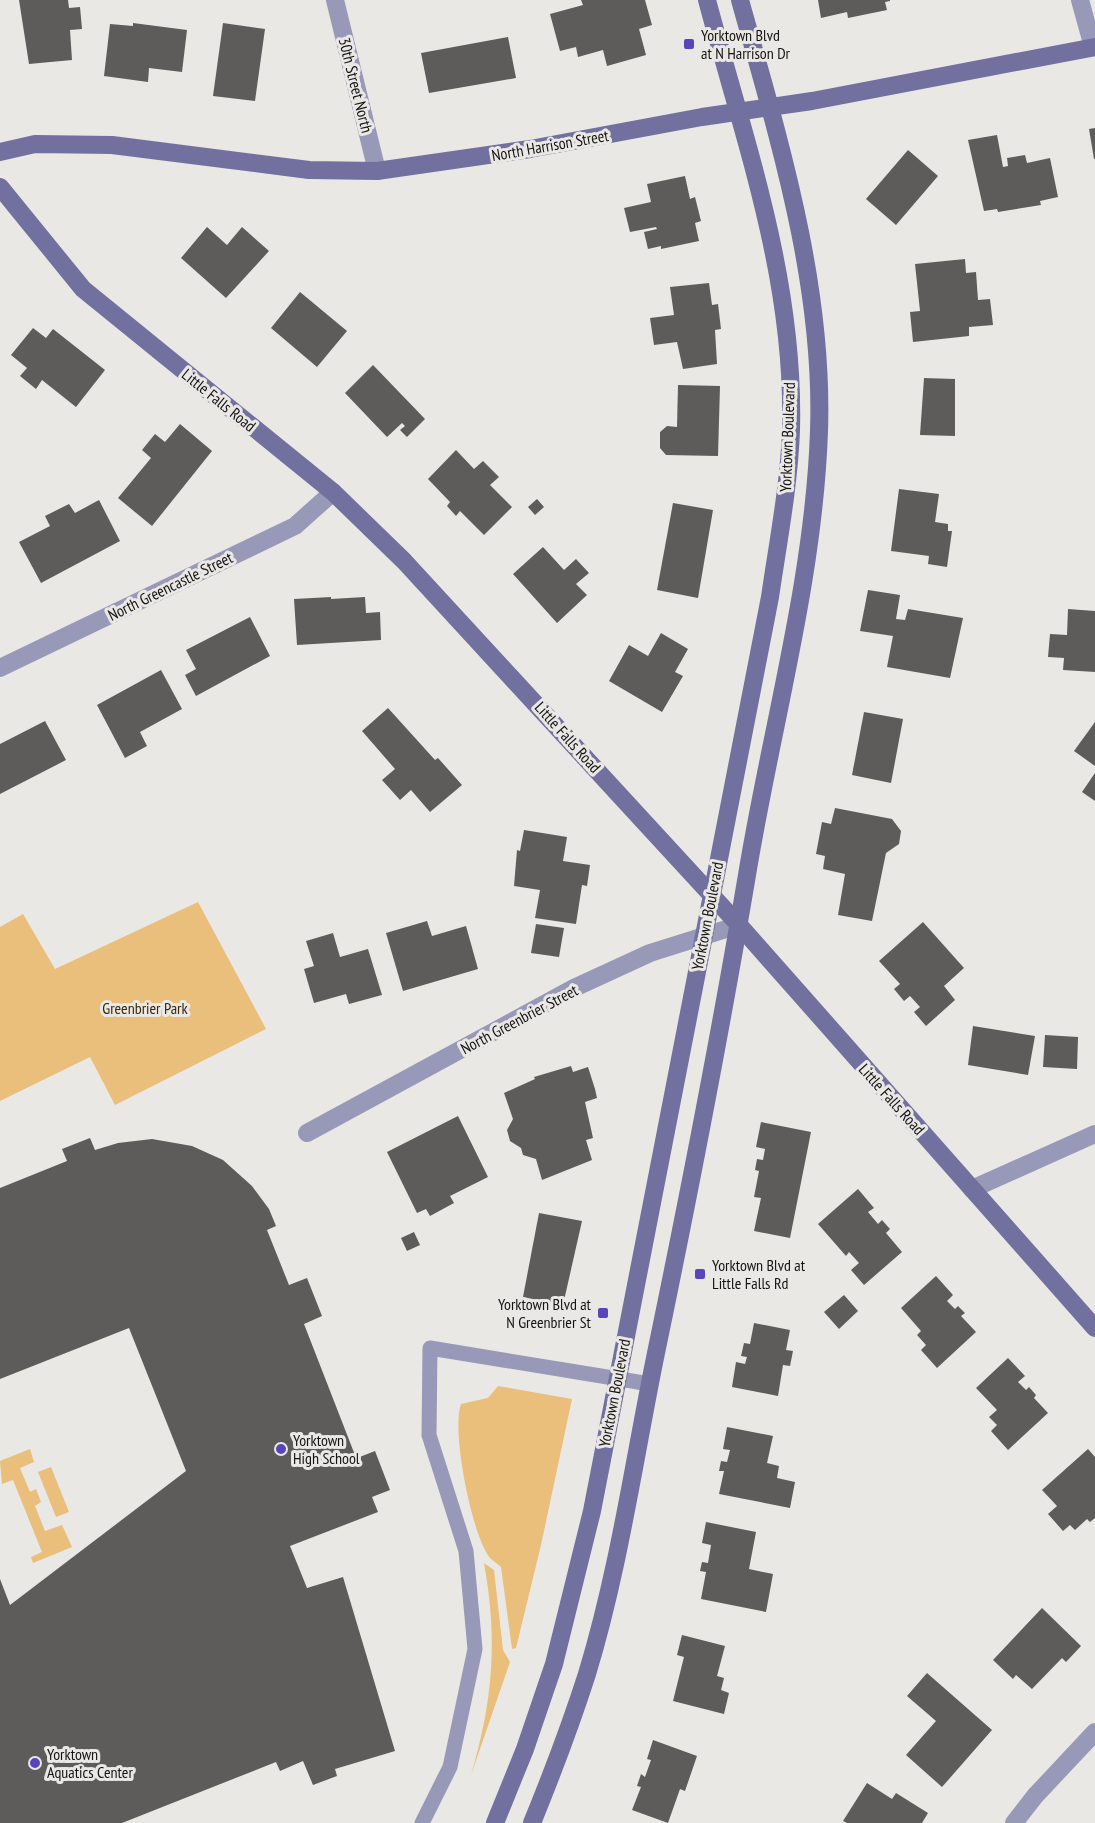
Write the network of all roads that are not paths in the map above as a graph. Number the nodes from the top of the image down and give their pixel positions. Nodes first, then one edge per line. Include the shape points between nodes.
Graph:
1 (334, 0) edge
2 (707, 0) edge
3 (741, 0) edge
4 (1080, 0) edge
5 (1094, 47) edge
6 (771, 107) junction
7 (739, 111) junction
8 (0, 152) edge
9 (377, 171) junction
10 (0, 187) edge
11 (333, 492) junction
12 (0, 668) edge
13 (712, 895) junction
14 (739, 925) junction
15 (703, 936) junction
16 (307, 1133) dead end
17 (1095, 1134) edge
18 (972, 1189) junction
19 (1095, 1328) edge
20 (616, 1380) junction
21 (650, 1384) junction
22 (1095, 1732) edge
23 (422, 1823) edge
24 (495, 1823) edge
25 (532, 1823) edge
26 (1014, 1823) edge

1 - 9 street, 30th Street North
2 - 7 street, Yorktown Boulevard
3 - 6 street, Yorktown Boulevard
4 - 5 street
5 - 6 street, North Harrison Street
6 - 7 street, North Harrison Street
6 - 14 street, Yorktown Boulevard via 783,149 812,302 819,430 799,601
7 - 9 street, North Harrison Street via 530,149
7 - 13 street, Yorktown Boulevard via 772,235 784,305 791,430 770,597
8 - 9 street, North Harrison Street via 35,144 112,145 309,170
10 - 11 street, Little Falls Road via 83,289
11 - 12 street, North Greencastle Street via 295,526
11 - 13 street, Little Falls Road via 475,635
13 - 14 street, Little Falls Road
13 - 15 street, Yorktown Boulevard
14 - 15 street, North Greenbrier Street
14 - 18 street, Little Falls Road
14 - 21 street, Yorktown Boulevard
15 - 16 street, North Greenbrier Street via 650,953 574,988
15 - 20 street, Yorktown Boulevard
17 - 18 street
18 - 19 street, Little Falls Road
20 - 21 lane
20 - 23 lane via 430,1348 429,1435 466,1551 475,1649 450,1767
20 - 24 street, Yorktown Boulevard via 574,1592 532,1728
21 - 25 street, Yorktown Boulevard via 625,1518 587,1674
22 - 26 street

